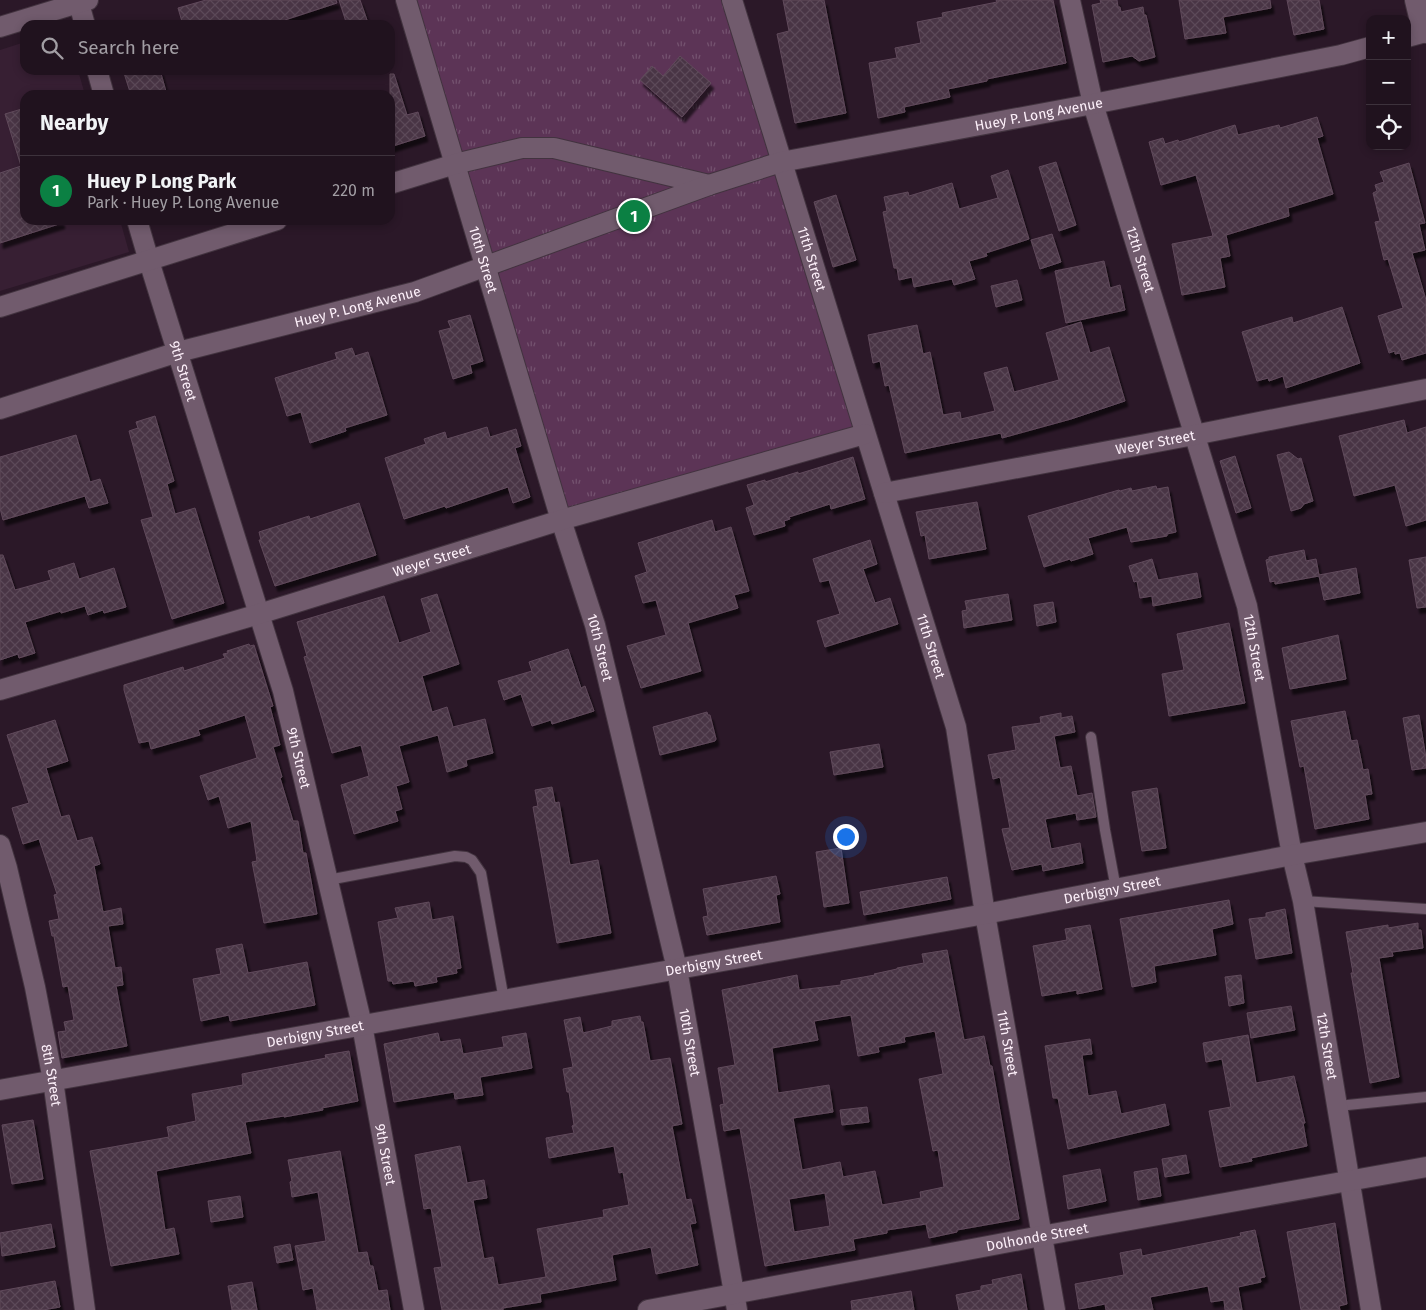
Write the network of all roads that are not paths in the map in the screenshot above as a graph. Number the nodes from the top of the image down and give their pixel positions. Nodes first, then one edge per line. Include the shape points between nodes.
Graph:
1 (406, 0) edge
2 (732, 0) edge
3 (1070, 0) edge
4 (1419, 0) edge
5 (82, 1) edge
6 (22, 20) edge
7 (84, 20) edge
8 (20, 21) edge
9 (0, 27) edge
10 (1426, 30) edge
11 (1411, 36) edge
12 (1366, 48) edge
13 (98, 75) edge
14 (103, 90) edge
15 (1093, 104) junction
16 (781, 162) junction
17 (455, 164) junction
18 (395, 182) edge
19 (709, 185) junction
20 (139, 225) edge
21 (261, 225) edge
22 (148, 261) junction
23 (486, 267) junction
24 (0, 307) edge
25 (178, 352) junction
26 (1426, 389) edge
27 (0, 409) edge
28 (865, 434) junction
29 (1194, 435) junction
30 (884, 493) junction
31 (562, 520) junction
32 (259, 614) junction
33 (0, 690) edge
34 (1092, 737) dead end
35 (1426, 832) edge
36 (0, 845) edge
37 (1292, 855) junction
38 (328, 880) junction
39 (1116, 889) junction
40 (1303, 901) junction
41 (1426, 909) edge
42 (985, 914) junction
43 (677, 969) junction
44 (504, 1000) junction
45 (362, 1025) junction
46 (53, 1080) junction
47 (0, 1090) edge
48 (1426, 1098) edge
49 (1338, 1106) junction
50 (1426, 1168) edge
51 (1350, 1180) junction
52 (1041, 1236) junction
53 (736, 1302) edge
54 (85, 1310) edge
55 (414, 1310) edge
56 (648, 1310) edge
57 (1055, 1310) edge
58 (1371, 1310) edge

1 - 17 street, 10th Street
2 - 16 street, 11th Street
3 - 15 street, 12th Street
4 - 10 main road
5 - 6 street
5 - 7 street
8 - 9 street
10 - 11 street
12 - 15 street, Huey P. Long Avenue
13 - 14 street
15 - 16 street, Huey P. Long Avenue
15 - 29 street, 12th Street
16 - 19 street, Huey P. Long Avenue
16 - 28 street, 11th Street
17 - 18 street
17 - 19 street via 522,148 554,148
17 - 23 street, 10th Street
19 - 23 street, Huey P. Long Avenue
20 - 22 street, 9th Street
21 - 22 street
22 - 24 street
22 - 25 street, 9th Street
23 - 25 street, Huey P. Long Avenue via 415,292
23 - 31 street, 10th Street
25 - 27 street, Huey P. Long Avenue
25 - 32 street, 9th Street
26 - 29 street, Weyer Street
28 - 30 street, 11th Street
28 - 31 street, Weyer Street
29 - 30 street, Weyer Street
29 - 37 street, 12th Street via 1248,606
30 - 42 street, 11th Street via 956,728
31 - 32 street, Weyer Street
31 - 43 street, 10th Street via 595,625
32 - 33 street, Weyer Street
32 - 38 street, 9th Street via 283,691
34 - 39 lane
35 - 37 street, Derbigny Street
36 - 46 street, 8th Street via 35,987
37 - 39 street, Derbigny Street
37 - 40 street, 12th Street
38 - 44 lane via 446,857 472,860 481,873
38 - 45 street, 9th Street
39 - 42 street, Derbigny Street
40 - 41 lane
40 - 49 street, 12th Street
42 - 43 street, Derbigny Street
42 - 52 street, 11th Street
43 - 44 street, Derbigny Street
43 - 53 street, 10th Street
44 - 45 street, Derbigny Street
45 - 46 street, Derbigny Street
45 - 55 street, 9th Street
46 - 47 street, Derbigny Street
46 - 54 street, 8th Street
48 - 49 lane
49 - 51 street, 12th Street
50 - 51 street, Dolhonde Street
51 - 52 street, Dolhonde Street
51 - 58 street, 12th Street
52 - 53 street, Dolhonde Street
52 - 57 street, 11th Street
53 - 56 street, Dolhonde Street

